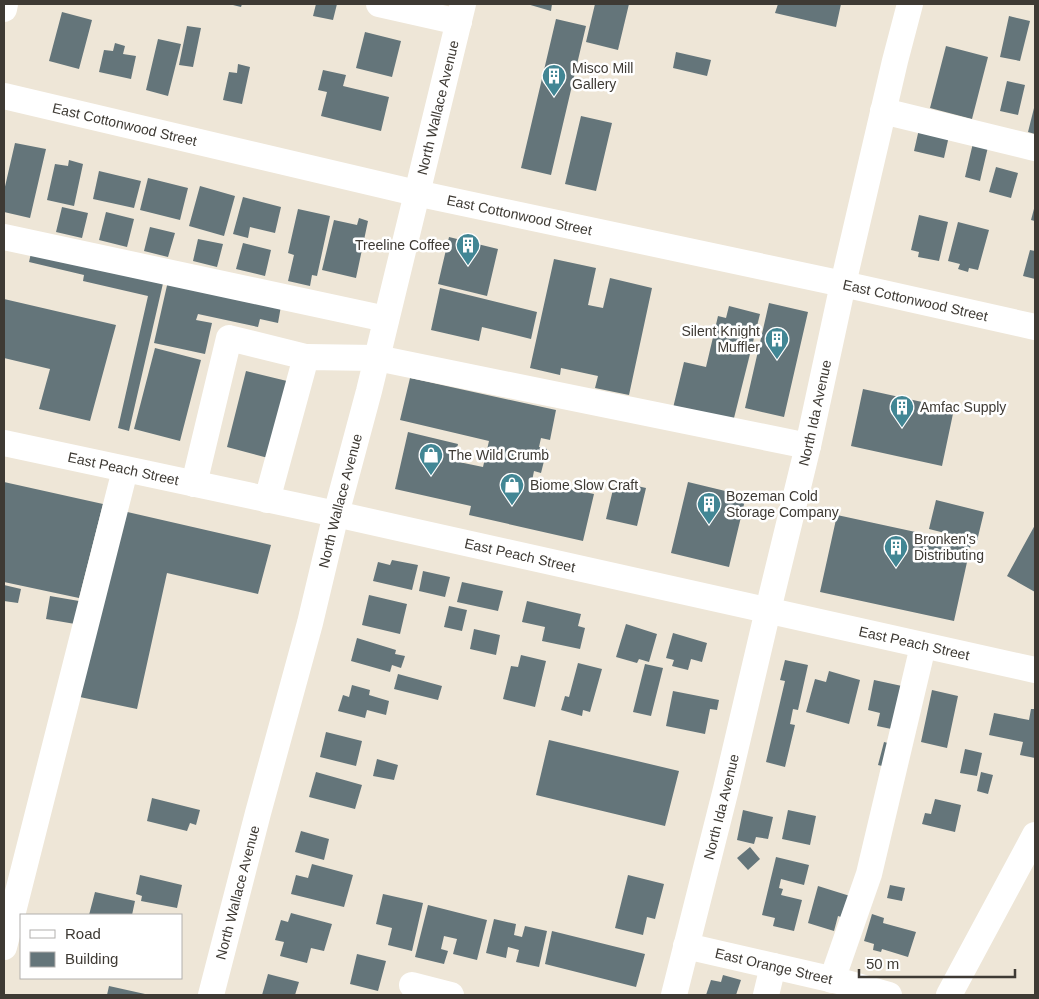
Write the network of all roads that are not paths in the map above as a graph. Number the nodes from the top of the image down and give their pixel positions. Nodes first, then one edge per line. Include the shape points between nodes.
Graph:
1 (5, 4) edge
2 (378, 4) edge
3 (910, 4) edge
4 (4, 9) edge
5 (461, 13) edge
6 (4, 96) edge
7 (883, 111) junction
8 (1035, 148) edge
9 (416, 194) junction
10 (4, 236) edge
11 (843, 284) junction
12 (386, 319) junction
13 (1035, 327) edge
14 (306, 357) junction
15 (376, 358) junction
16 (4, 443) edge
17 (808, 446) junction
18 (125, 470) junction
19 (194, 484) junction
20 (267, 500) junction
21 (336, 514) junction
22 (768, 610) junction
23 (923, 646) junction
24 (1035, 670) edge
25 (1035, 835) edge
26 (686, 946) junction
27 (4, 947) edge
28 (773, 966) junction
29 (832, 980) junction
30 (412, 985) dead end
31 (211, 995) edge
32 (447, 995) edge
33 (674, 995) edge
34 (766, 995) edge
35 (889, 995) edge
36 (949, 995) edge

1 - 4 street
2 - 5 street
3 - 7 street, North Ida Avenue
5 - 9 street, North Wallace Avenue
6 - 9 street, East Cottonwood Street
7 - 8 street
7 - 11 street, North Ida Avenue
9 - 11 street, East Cottonwood Street
9 - 12 street, North Wallace Avenue
10 - 12 street
11 - 13 street, East Cottonwood Street
11 - 17 street, North Ida Avenue
12 - 15 street, North Wallace Avenue
14 - 15 street
14 - 19 street via 229,338
14 - 20 street
15 - 17 street
15 - 21 street, North Wallace Avenue
16 - 18 street, East Peach Street
17 - 22 street, North Ida Avenue
18 - 19 street, East Peach Street
18 - 27 street
19 - 20 street, East Peach Street
20 - 21 street, East Peach Street
21 - 22 street, East Peach Street
21 - 31 street, North Wallace Avenue
22 - 23 street, East Peach Street
22 - 26 street, North Ida Avenue
23 - 24 street, East Peach Street
23 - 29 street via 869,874
25 - 36 street
26 - 28 street, East Orange Street
26 - 33 street, North Ida Avenue
28 - 29 street, East Orange Street
28 - 34 street
29 - 35 street, East Orange Street
30 - 32 street

